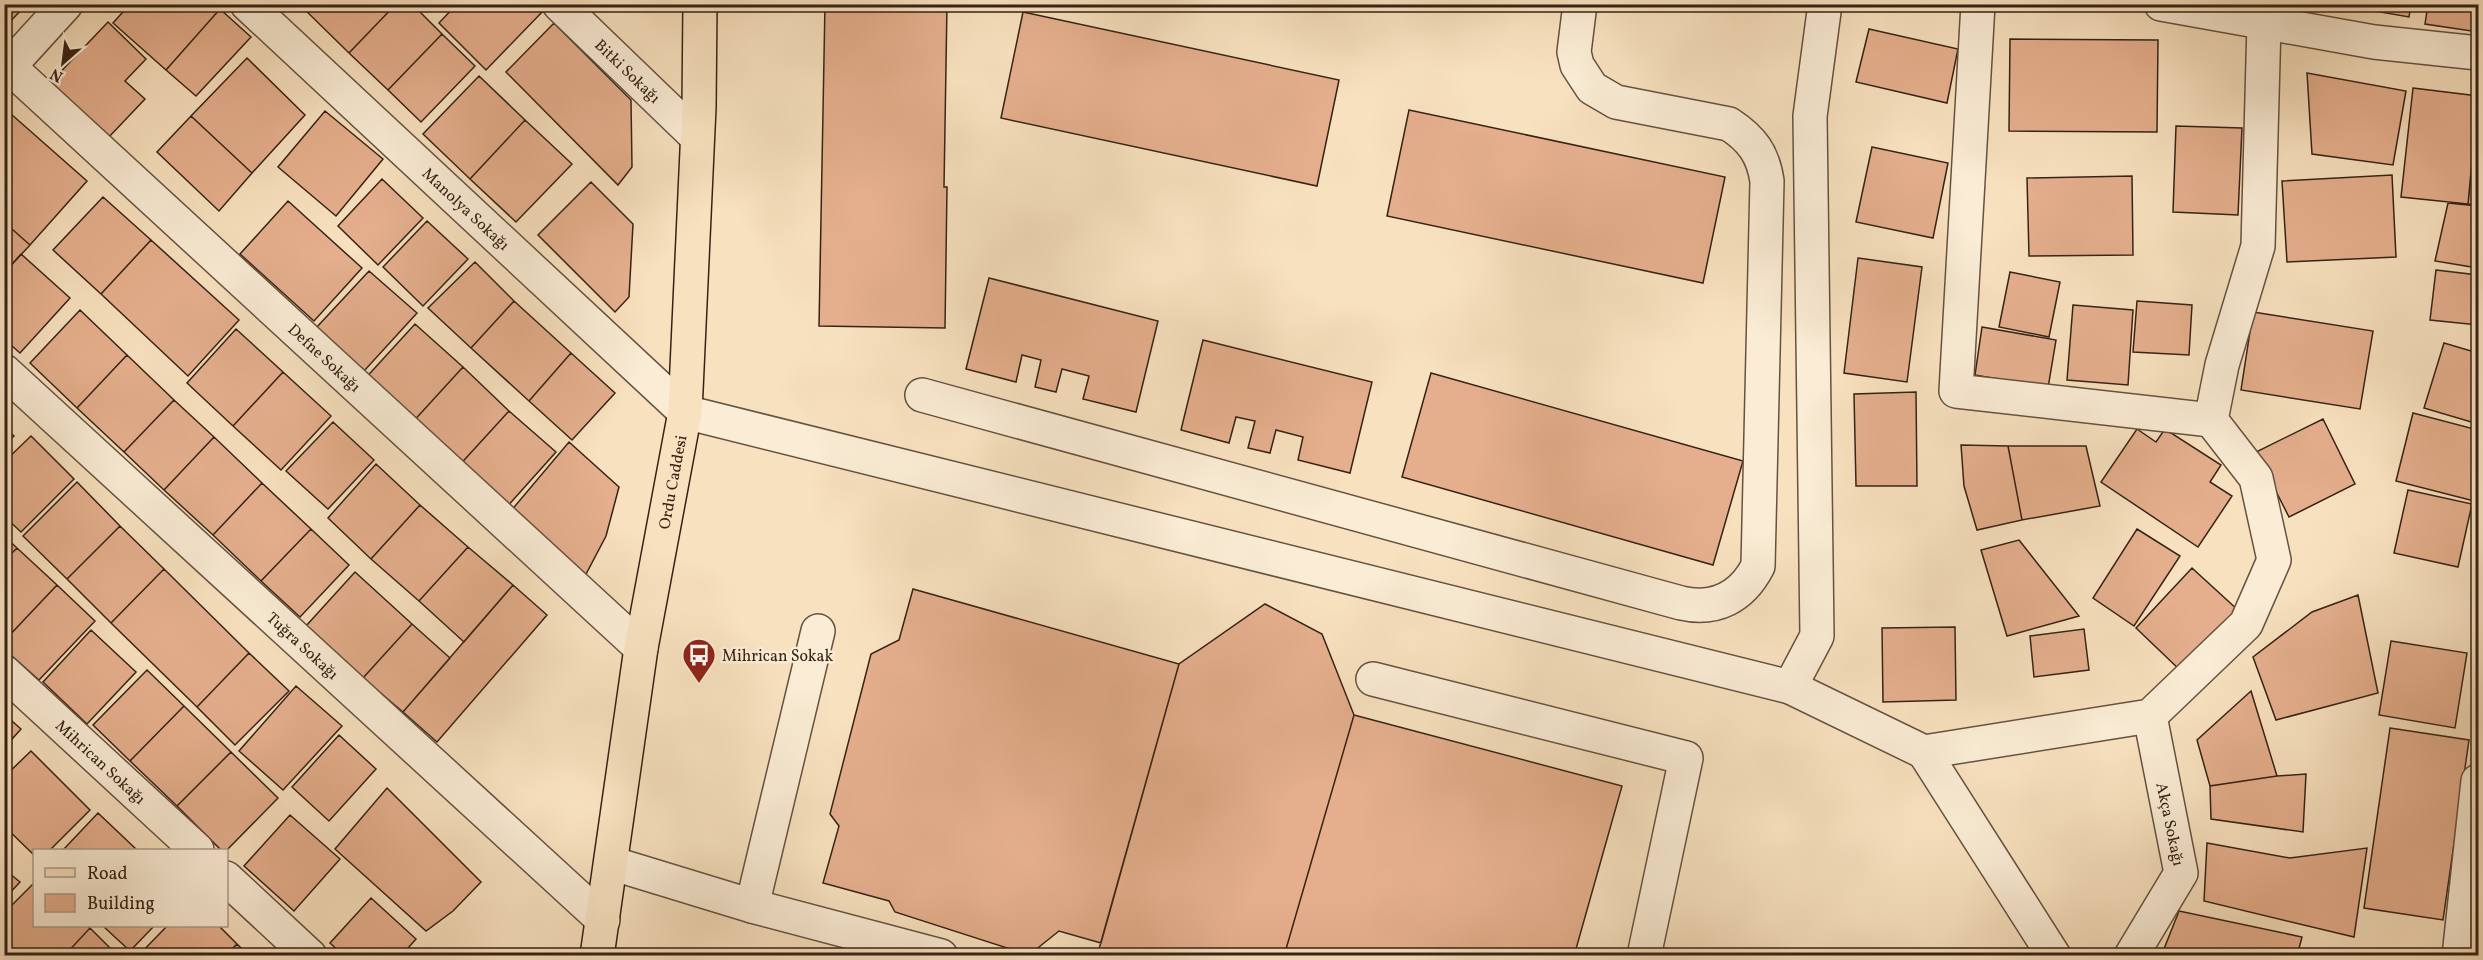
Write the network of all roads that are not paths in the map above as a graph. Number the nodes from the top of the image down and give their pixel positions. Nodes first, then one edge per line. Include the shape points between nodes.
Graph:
1 (66, 4) edge
2 (247, 4) edge
3 (559, 4) edge
4 (700, 4) edge
5 (1580, 4) edge
6 (1825, 4) edge
7 (1978, 4) edge
8 (2161, 4) edge
9 (2264, 23) junction
10 (2478, 53) edge
11 (6, 67) edge
12 (698, 137) junction
13 (4, 371) edge
14 (922, 395) dead end
15 (685, 412) junction
16 (2211, 420) junction
17 (818, 631) dead end
18 (641, 648) junction
19 (4, 672) edge
20 (1373, 679) dead end
21 (1790, 687) junction
22 (2150, 716) junction
23 (1924, 752) junction
24 (2478, 781) edge
25 (196, 849) edge
26 (611, 863) junction
27 (228, 880) edge
28 (753, 906) junction
29 (603, 920) junction
30 (310, 956) edge
31 (597, 956) edge
32 (941, 956) edge
33 (1644, 956) edge
34 (2054, 956) edge
35 (2131, 956) edge
36 (2459, 956) edge

1 - 11 street
2 - 15 street, Manolya Sokağı
3 - 12 street, Bitki Sokağı
4 - 12 main road, Ordu Caddesi
5 - 14 street via 1574,52 1580,71 1592,88 1616,102 1729,124 1756,147 1764,163 1767,181 1758,566 1750,582 1722,603 1688,605
6 - 21 street via 1810,116 1817,636
7 - 16 street via 1956,391
8 - 9 street
9 - 10 street via 2374,42
9 - 16 street via 2258,246 2222,365
11 - 18 street, Defne Sokağı
12 - 15 main road, Ordu Caddesi
13 - 29 street, Tuğra Sokağı
15 - 18 main road, Ordu Caddesi
15 - 21 street
16 - 22 street via 2256,478 2274,560 2246,624
17 - 28 street
18 - 26 main road, Ordu Caddesi
19 - 25 street, Mihrican Sokağı
20 - 33 street via 1686,758
21 - 23 street
22 - 23 street
22 - 35 street, Akça Sokağı via 2181,873
23 - 34 street
24 - 36 street
26 - 28 street
26 - 29 main road, Ordu Caddesi
27 - 30 street
28 - 32 street
29 - 31 main road, Ordu Caddesi

